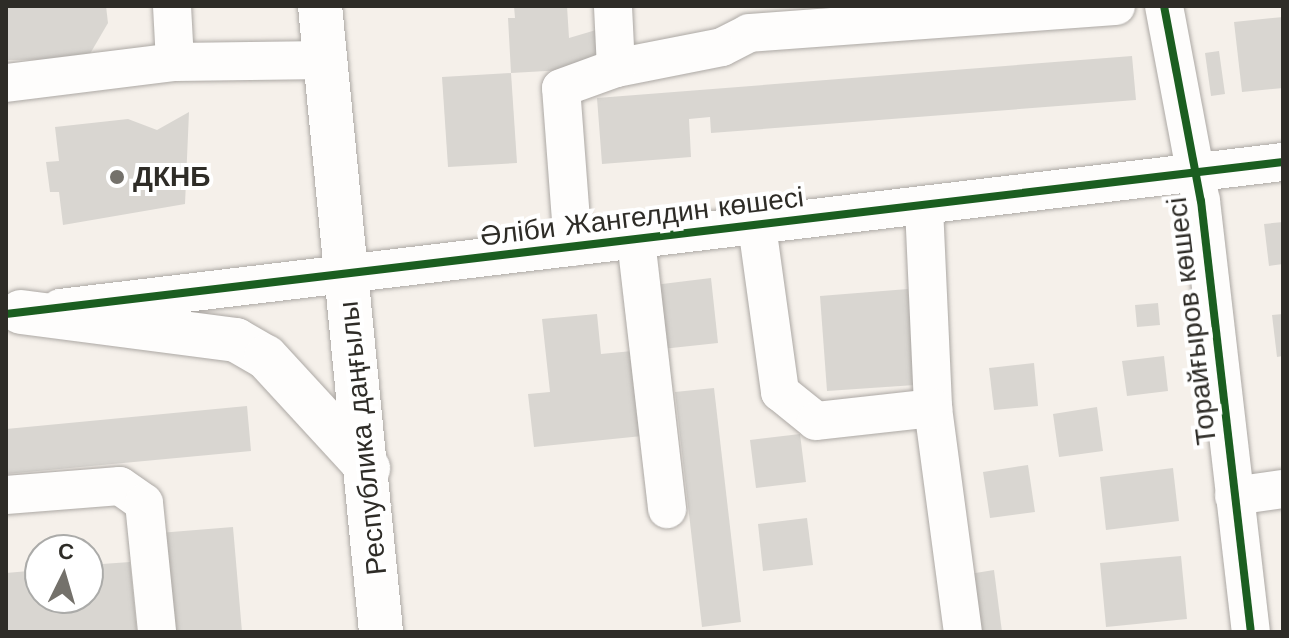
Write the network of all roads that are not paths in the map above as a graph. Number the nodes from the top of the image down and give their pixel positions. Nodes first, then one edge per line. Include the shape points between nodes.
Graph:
1 (172, 6) edge
2 (320, 6) edge
3 (613, 6) edge
4 (1116, 6) edge
5 (1164, 6) edge
6 (326, 60) junction
7 (175, 62) junction
8 (616, 68) junction
9 (6, 83) edge
10 (1283, 162) edge
11 (1196, 172) junction
12 (924, 207) junction
13 (757, 226) junction
14 (636, 240) junction
15 (573, 247) junction
16 (347, 272) junction
17 (14, 313) edge
18 (933, 408) junction
19 (368, 468) junction
20 (1283, 489) edge
21 (6, 495) edge
22 (1234, 496) junction
23 (667, 509) dead end
24 (157, 632) edge
25 (381, 632) edge
26 (963, 632) edge
27 (1251, 632) edge

1 - 7 street
2 - 6 main road, Республика даңғылы
3 - 8 street
4 - 8 street via 749,33 722,47
5 - 11 street, Торайғыров көшесі
6 - 7 street
6 - 16 main road, Республика даңғылы
7 - 9 street
8 - 15 street via 561,88
10 - 11 street, Әліби Жангелдин көшесі
11 - 12 street, Әліби Жангелдин көшесі
11 - 22 street, Торайғыров көшесі
12 - 13 street, Әліби Жангелдин көшесі
12 - 18 street
13 - 14 street, Әліби Жангелдин көшесі
13 - 18 street via 780,392 816,421
14 - 15 street, Әліби Жангелдин көшесі
14 - 23 street
15 - 16 street, Әліби Жангелдин көшесі
16 - 17 street, Әліби Жангелдин көшесі
16 - 19 main road, Республика даңғылы
17 - 19 main road via 236,340 266,357
18 - 26 street
19 - 25 main road, Республика даңғылы
20 - 22 street
21 - 24 street via 120,486 144,503
22 - 27 street, Торайғыров көшесі

